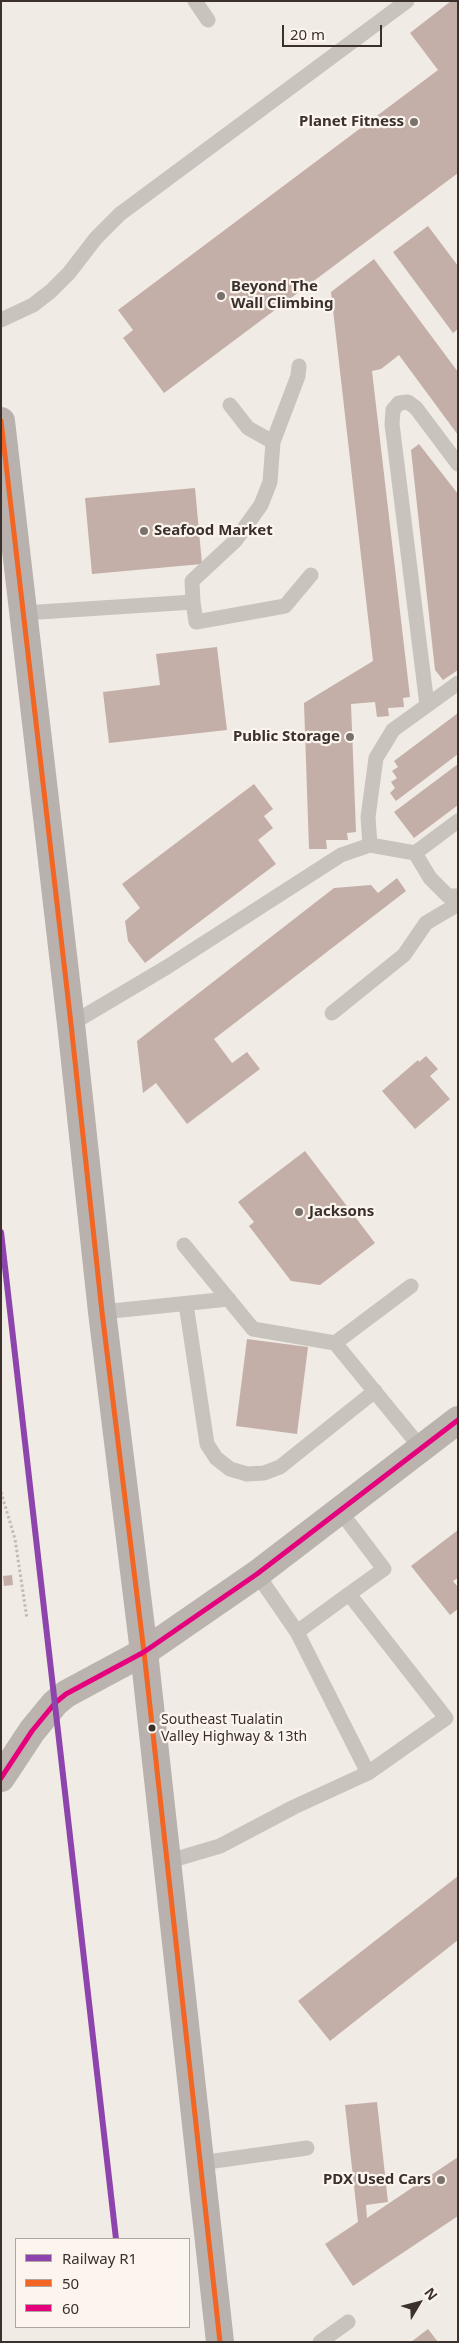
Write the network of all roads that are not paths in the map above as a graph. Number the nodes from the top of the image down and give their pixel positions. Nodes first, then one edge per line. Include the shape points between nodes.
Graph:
1 (194, 1) edge
2 (407, 1) edge
3 (208, 20) dead end
4 (1, 320) edge
5 (299, 366) dead end
6 (230, 405) dead end
7 (1, 421) edge
8 (273, 442) junction
9 (458, 464) edge
10 (311, 575) dead end
11 (193, 602) junction
12 (24, 613) junction
13 (458, 683) edge
14 (427, 705) junction
15 (458, 821) edge
16 (370, 846) junction
17 (415, 853) junction
18 (458, 896) edge
19 (458, 904) edge
20 (332, 1013) dead end
21 (72, 1024) junction
22 (184, 1246) dead end
23 (412, 1286) dead end
24 (229, 1299) junction
25 (186, 1304) junction
26 (102, 1312) junction
27 (335, 1343) junction
28 (374, 1392) junction
29 (458, 1420) edge
30 (421, 1448) junction
31 (340, 1511) junction
32 (257, 1574) junction
33 (349, 1594) junction
34 (296, 1632) junction
35 (144, 1652) junction
36 (368, 1773) junction
37 (1, 1778) edge
38 (166, 1862) junction
39 (307, 2148) dead end
40 (200, 2163) junction
41 (348, 2322) dead end
42 (220, 2342) edge
43 (320, 2342) edge

1 - 3 lane
2 - 4 lane via 120,214 51,291 33,305
5 - 8 lane
6 - 8 lane via 248,428
7 - 12 main road
8 - 11 lane via 270,482 261,505 235,541 192,581
9 - 14 lane via 416,408 408,402 399,403 393,410 392,424
10 - 11 lane via 285,606 196,622
11 - 12 lane
12 - 21 main road
13 - 14 lane
14 - 16 lane via 393,730 376,758 368,817
15 - 17 lane
16 - 17 lane
16 - 21 lane via 341,855
17 - 18 lane via 430,878 448,896
19 - 20 lane via 426,923 404,956
21 - 26 main road
22 - 24 lane
23 - 27 lane
24 - 25 lane
24 - 27 lane via 253,1329
25 - 26 lane
25 - 28 lane via 207,1444 216,1458 230,1469 255,1474 280,1466
26 - 35 main road
27 - 28 lane
28 - 30 lane
29 - 30 street
30 - 31 street
31 - 32 street
31 - 33 lane via 384,1569
32 - 34 lane
32 - 35 street
33 - 34 lane
33 - 36 lane via 446,1718
34 - 36 lane
35 - 37 street via 90,1680 55,1703
35 - 38 main road
36 - 38 lane via 220,1846
38 - 40 main road
39 - 40 lane
40 - 42 main road
41 - 43 lane

